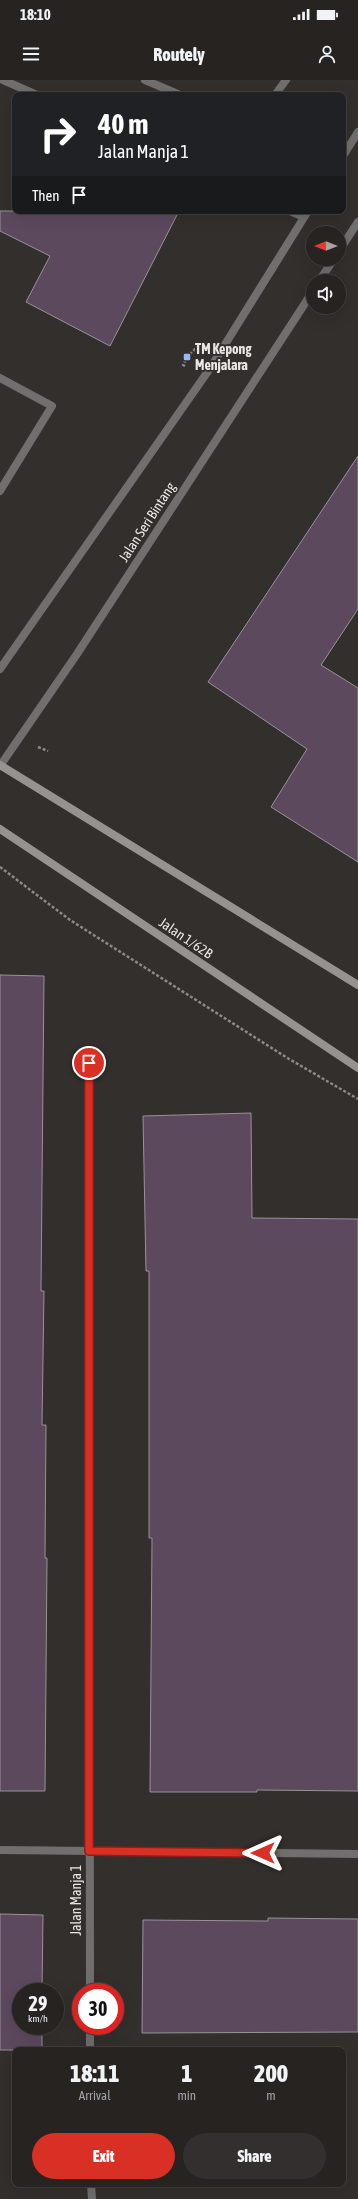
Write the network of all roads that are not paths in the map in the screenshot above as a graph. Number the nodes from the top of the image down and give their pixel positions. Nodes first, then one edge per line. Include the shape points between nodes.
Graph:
1 (3, 80) edge
2 (145, 80) edge
3 (286, 80) edge
4 (30, 92) edge
5 (173, 92) edge
6 (277, 92) edge
7 (358, 132) edge
8 (346, 151) edge
9 (306, 214) edge
10 (358, 222) edge
11 (346, 240) edge
12 (306, 302) edge
13 (0, 378) edge
14 (0, 491) edge
15 (0, 670) edge
16 (0, 765) edge
17 (0, 829) edge
18 (358, 985) edge
19 (89, 1063) dead end
20 (358, 1068) edge
21 (0, 1850) edge
22 (89, 1851) junction
23 (358, 1854) edge
24 (90, 1983) edge
25 (90, 2035) edge
26 (90, 2047) edge
27 (91, 2187) edge
28 (92, 2199) edge

1 - 4 street
2 - 5 street
3 - 6 street
7 - 8 street
9 - 15 street via 211,367
10 - 11 street
12 - 16 street, Jalan Seri Bintang via 76,654
13 - 14 street via 52,406
16 - 18 main road
17 - 20 main road, Jalan 1/62B
19 - 22 street, Jalan Manja 1
21 - 22 street
22 - 23 street
22 - 24 street, Jalan Manja 1
25 - 26 street
27 - 28 street

